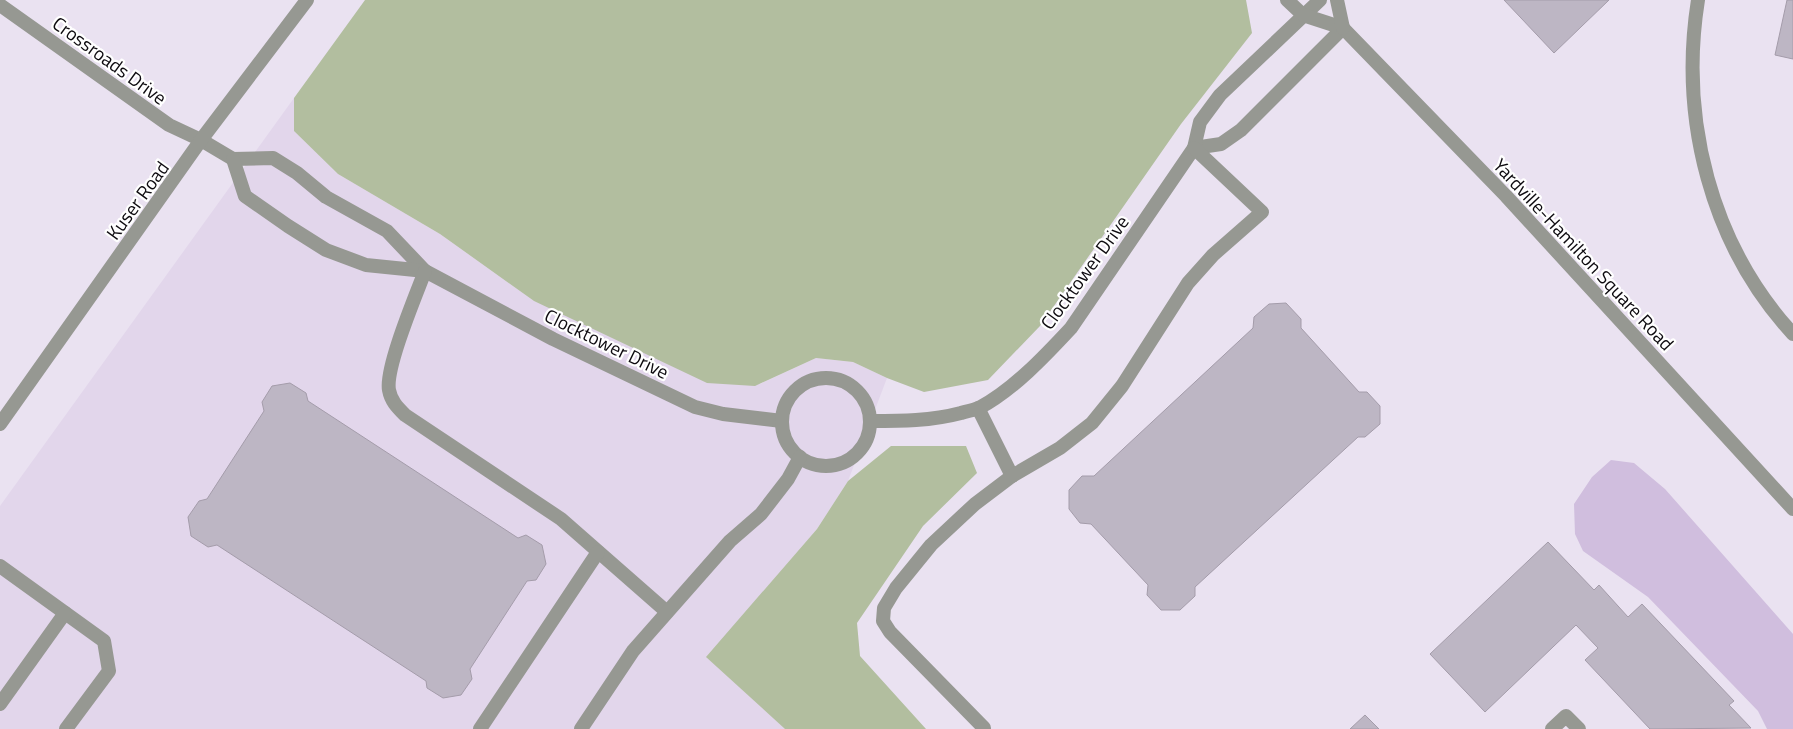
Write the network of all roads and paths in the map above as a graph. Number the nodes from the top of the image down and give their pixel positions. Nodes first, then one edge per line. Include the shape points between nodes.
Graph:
1 (307, 0) edge
2 (1287, 0) edge
3 (1320, 0) edge
4 (1337, 0) edge
5 (1698, 0) edge
6 (0, 5) edge
7 (1303, 15) junction
8 (1343, 28) junction
9 (201, 140) junction
10 (1194, 148) junction
11 (234, 159) junction
12 (424, 271) junction
13 (1793, 334) edge
14 (978, 408) junction
15 (782, 421) junction
16 (870, 421) junction
17 (0, 424) edge
18 (800, 457) junction
19 (1012, 476) junction
20 (1793, 509) edge
21 (598, 552) junction
22 (0, 566) edge
23 (667, 612) junction
24 (65, 613) junction
25 (0, 704) edge
26 (984, 728) edge
27 (66, 729) edge
28 (480, 729) edge
29 (582, 729) edge
30 (1552, 729) edge
31 (1579, 729) edge

1 - 9 street, Kuser Road
2 - 7 street, Yardville-Hamilton Square Road
3 - 7 street, Clocktower Drive
4 - 8 street
5 - 13 street via 1692,63 1695,118 1705,172 1723,224 1747,273
6 - 9 street, Crossroads Drive via 169,125
7 - 8 street, Yardville-Hamilton Square Road
7 - 10 street, Clocktower Drive via 1220,95 1200,122
8 - 10 street via 1241,130 1221,144
8 - 20 street, Yardville-Hamilton Square Road via 1506,196
9 - 11 street
9 - 17 street, Kuser Road
10 - 14 street, Clocktower Drive via 1070,328 1050,351 1007,389
10 - 19 street via 1262,212 1213,255 1188,283 1122,386 1092,423 1060,448
11 - 12 street, Clocktower Drive via 272,158 326,197 387,231
11 - 12 street, Clocktower Drive via 245,196 326,250 366,265
12 - 15 street, Clocktower Drive via 553,339 695,407 722,414
12 - 21 street via 393,360 388,388 392,402 405,415 561,519
14 - 16 street, Clocktower Drive via 923,420
14 - 19 street
15 - 16 street via 785,406 793,393 812,381 834,379 848,384 860,394
15 - 18 street via 784,435
16 - 18 street via 862,448 852,458 826,466 812,464
18 - 23 street via 761,514 730,541
19 - 26 street via 975,504 931,545 896,588 884,608 882,621
21 - 23 street
21 - 28 street
22 - 24 street
23 - 29 street via 633,651
24 - 25 street
24 - 27 street via 104,641 109,671
30 - 31 street via 1566,716

